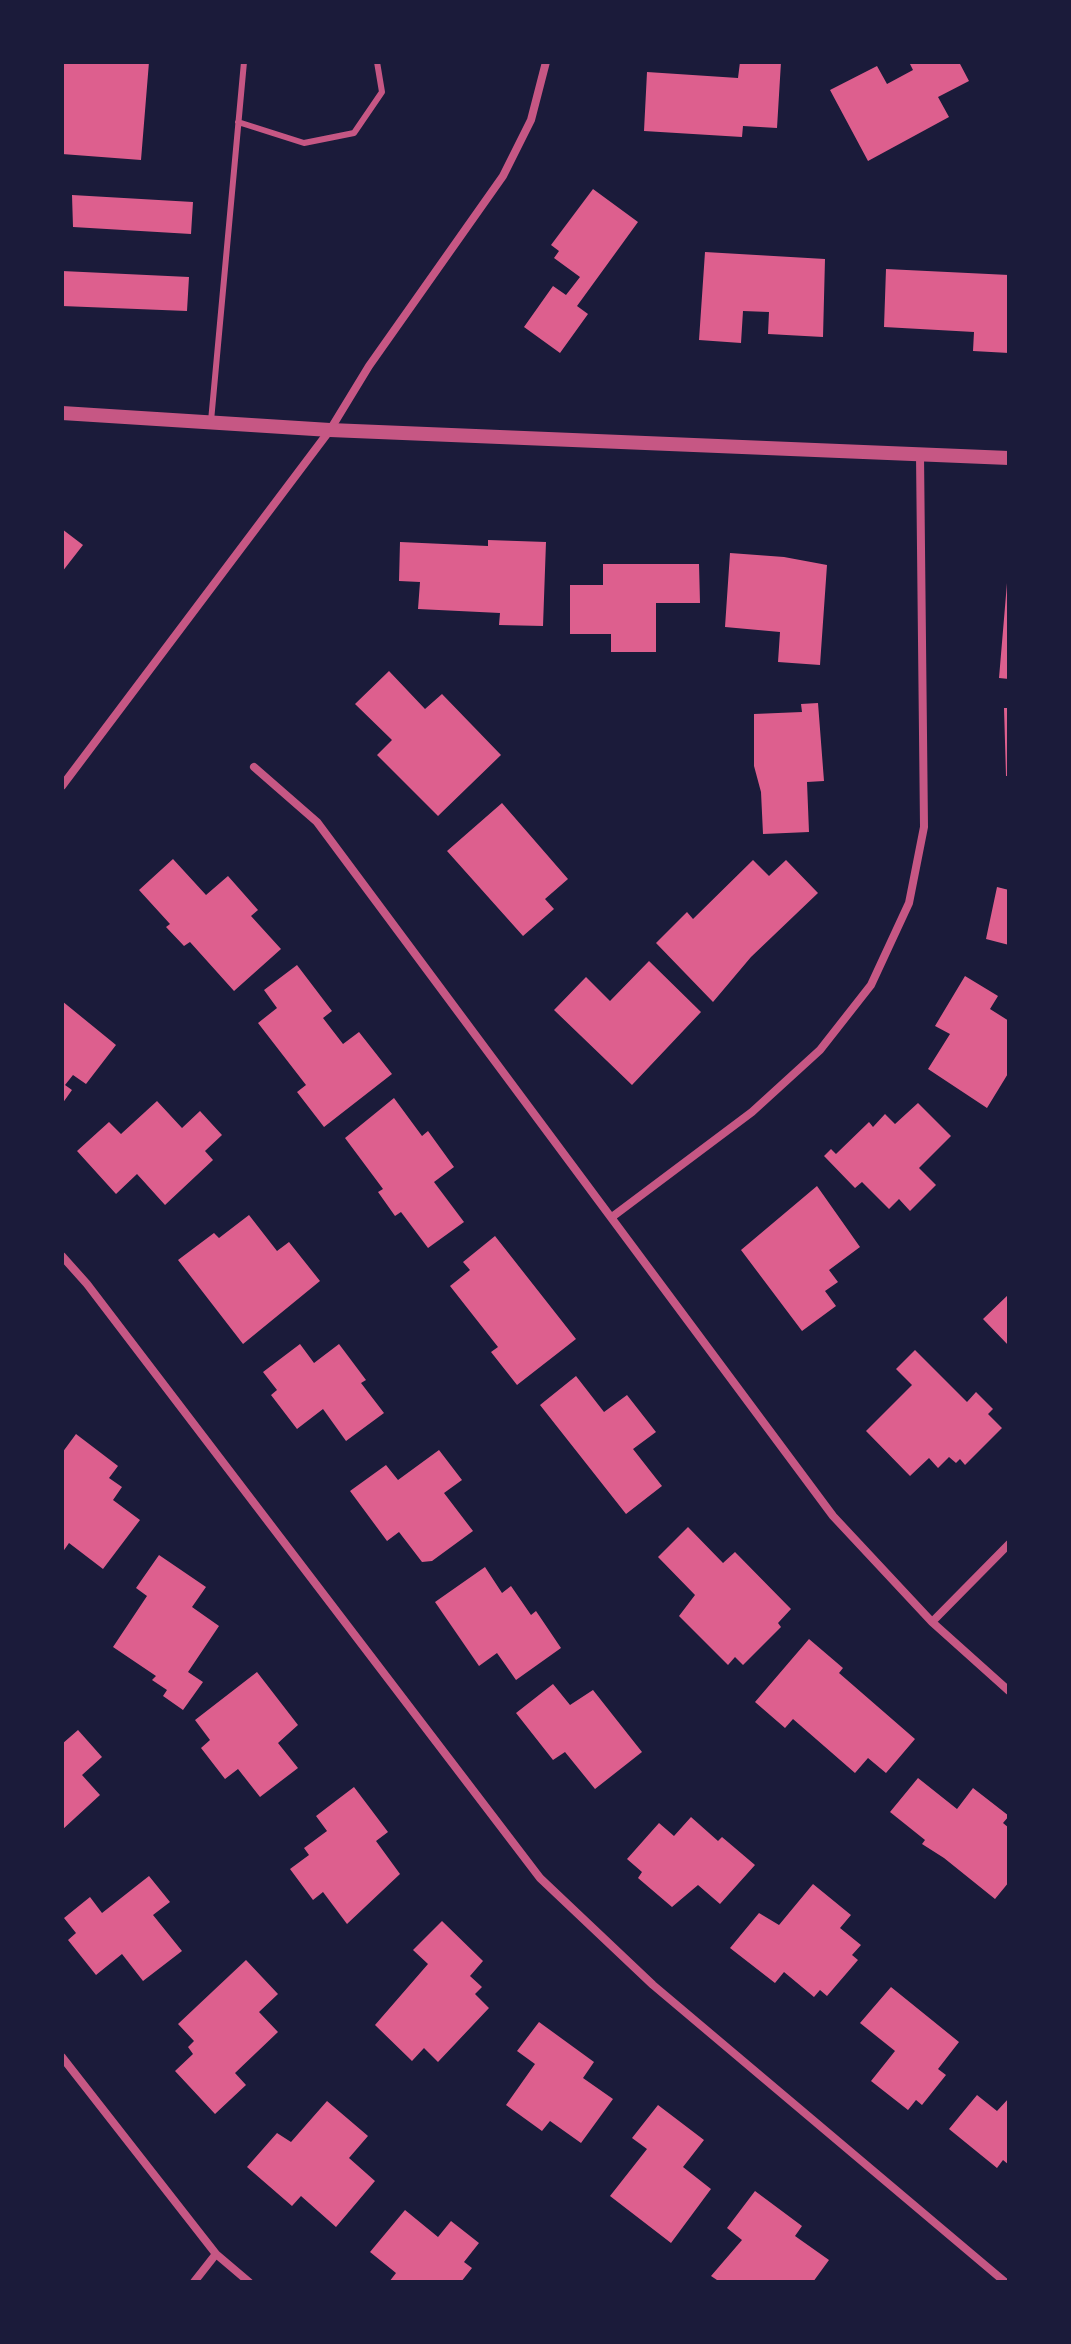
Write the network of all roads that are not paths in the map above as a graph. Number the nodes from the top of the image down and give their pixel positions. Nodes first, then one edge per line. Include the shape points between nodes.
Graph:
1 (244, 62) edge
2 (377, 62) edge
3 (546, 62) edge
4 (238, 122) junction
5 (62, 413) edge
6 (211, 421) junction
7 (330, 430) junction
8 (920, 455) junction
9 (1009, 458) edge
10 (254, 767) dead end
11 (62, 786) edge
12 (612, 1217) junction
13 (62, 1256) edge
14 (1009, 1544) edge
15 (932, 1622) junction
16 (1009, 1691) edge
17 (62, 2057) edge
18 (216, 2254) junction
19 (194, 2282) edge
20 (249, 2282) edge
21 (1005, 2282) edge

1 - 4 lane
2 - 4 lane via 382,92 354,133 304,143
3 - 7 street via 531,120 503,176
4 - 6 lane
5 - 6 street
6 - 7 street
7 - 8 street
7 - 11 street
8 - 9 street
8 - 12 street via 924,827 909,903 871,985 820,1050 752,1112
10 - 12 street via 317,822
12 - 15 street via 833,1516
13 - 21 street via 540,1878 653,1985
14 - 15 street
15 - 16 street
17 - 18 street
18 - 19 street
18 - 20 street

